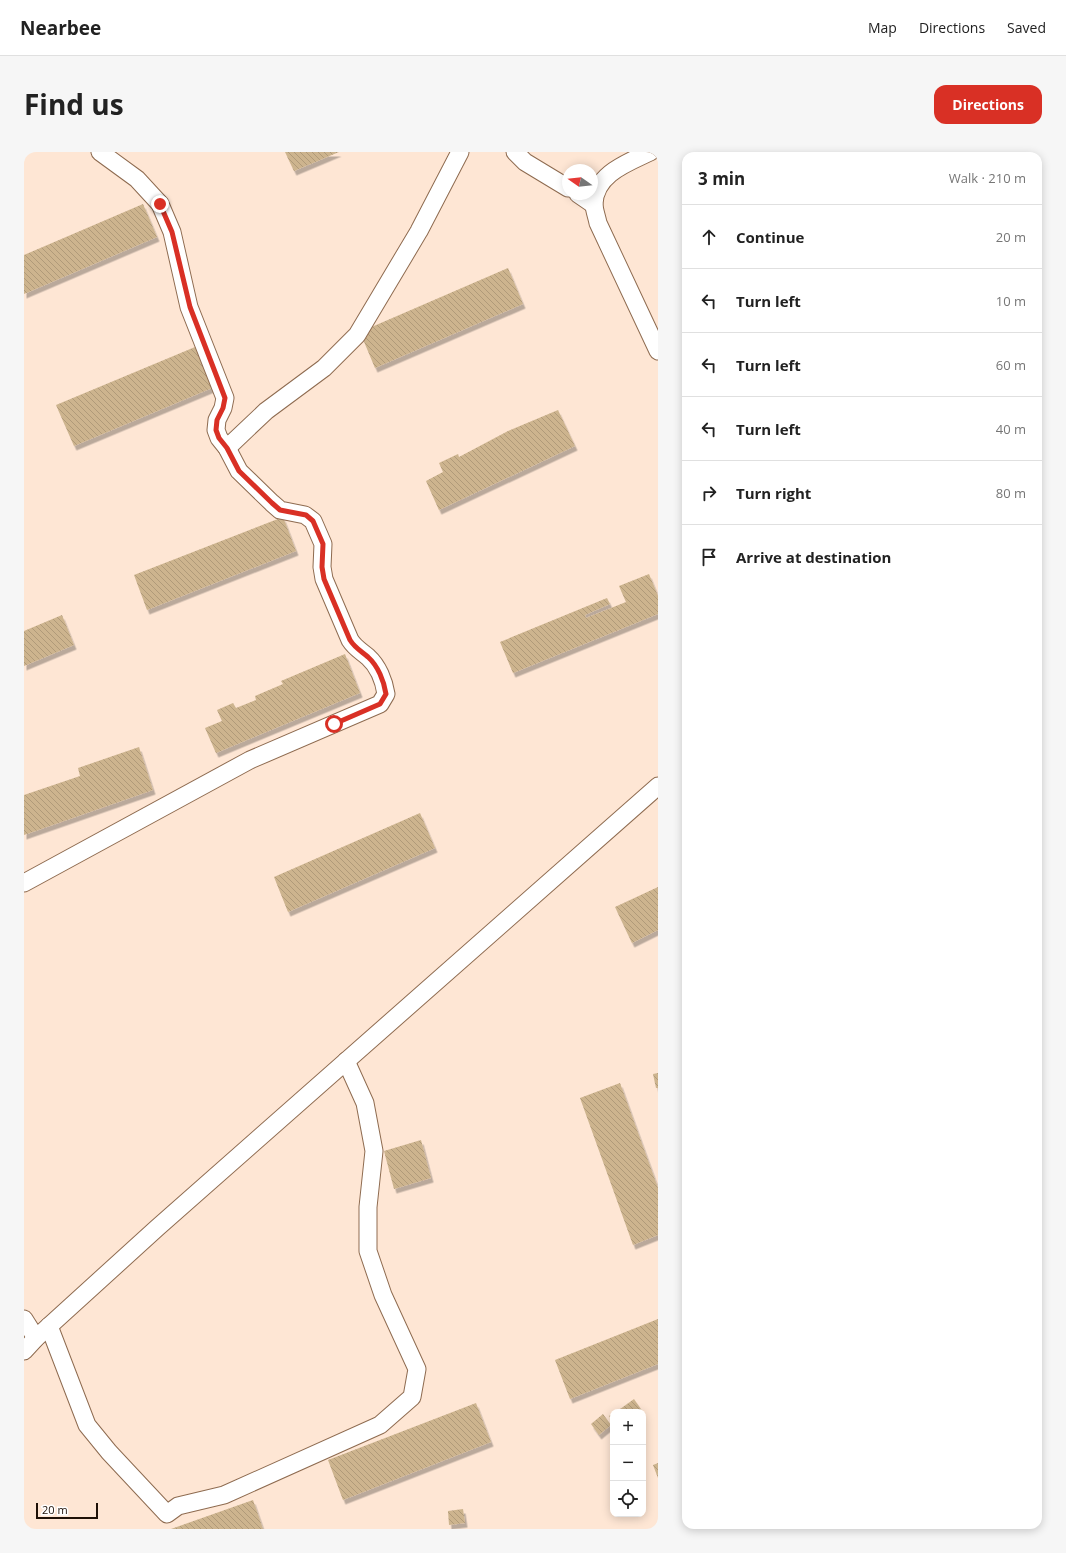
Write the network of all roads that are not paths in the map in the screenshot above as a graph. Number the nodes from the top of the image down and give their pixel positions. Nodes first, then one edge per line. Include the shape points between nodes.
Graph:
1 (100, 152) edge
2 (460, 152) edge
3 (515, 152) edge
4 (650, 152) edge
5 (562, 184) edge
6 (587, 200) edge
7 (594, 205) junction
8 (658, 351) edge
9 (227, 448) junction
10 (658, 786) edge
11 (24, 883) edge
12 (346, 1061) junction
13 (24, 1319) edge
14 (49, 1326) junction
15 (36, 1338) junction
16 (24, 1351) edge

1 - 9 street via 137,179 160,204 172,232 190,307 225,398 216,430
2 - 9 street via 419,231 357,335 324,368 266,411
3 - 5 street via 525,162
4 - 7 street via 610,172 597,189
6 - 7 street
7 - 8 street via 598,223
9 - 11 street via 239,471 280,510 306,515 313,521 323,544 324,579 341,620 355,648 374,664 385,685 386,694 380,704 250,760
10 - 12 street
12 - 14 street
12 - 14 street via 365,1103 374,1151 368,1207 368,1251 383,1295 417,1369 412,1397 380,1425 224,1495 178,1506 167,1514 87,1425
13 - 15 street
14 - 15 street
15 - 16 street

